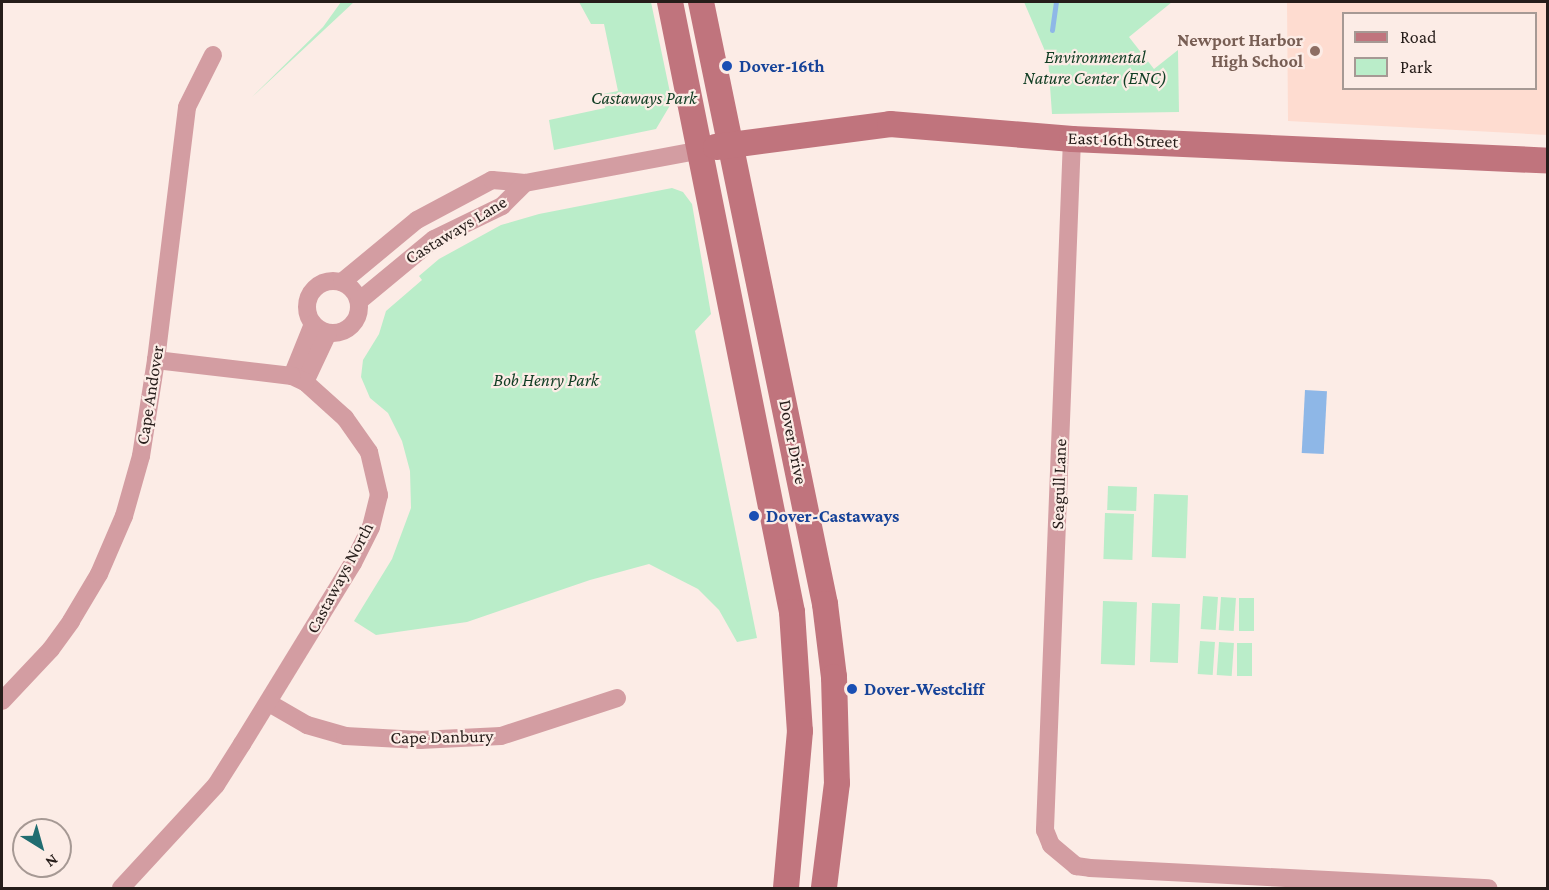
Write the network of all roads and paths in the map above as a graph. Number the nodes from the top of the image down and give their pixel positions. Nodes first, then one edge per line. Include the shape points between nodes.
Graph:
1 (670, 2) edge
2 (701, 2) edge
3 (213, 55) dead end
4 (1072, 139) junction
5 (731, 145) junction
6 (701, 150) junction
7 (1548, 161) edge
8 (525, 183) junction
9 (417, 220) junction
10 (432, 241) junction
11 (342, 282) junction
12 (359, 301) junction
13 (320, 328) junction
14 (156, 360) junction
15 (298, 379) junction
16 (825, 603) junction
17 (792, 612) junction
18 (617, 698) dead end
19 (2, 701) edge
20 (269, 703) junction
21 (121, 888) edge
22 (786, 888) edge
23 (824, 888) edge
24 (1488, 888) edge

1 - 6 street, Dover Drive
2 - 5 street, Dover Drive
3 - 14 street, Cape Andover via 187,107
4 - 5 street, East 16th Street via 890,124
4 - 7 street, East 16th Street
4 - 24 street, Seagull Lane via 1045,830 1063,858 1090,868
5 - 6 street, East 16th Street
5 - 16 street, Dover Drive
6 - 8 street, Castaways Lane
6 - 17 street, Dover Drive
8 - 9 street, Castaways Lane via 492,180
8 - 10 street, Castaways Lane via 502,206
9 - 10 street
9 - 11 street, Castaways Lane
10 - 12 street, Castaways Lane
11 - 12 street
11 - 13 street, Castaways Lane via 326,282 312,292 307,308
12 - 13 street, Castaways Lane via 352,325 337,333
13 - 15 street, Castaways Lane
14 - 15 street
14 - 19 street, Cape Andover via 134,485 104,564 51,649
15 - 20 street, Castaways North via 345,418 369,453 379,495 371,527 352,563
16 - 17 street
16 - 23 street, Dover Drive via 834,677 837,783
17 - 22 street, Dover Drive via 800,731
18 - 20 street, Cape Danbury via 501,736 420,740 345,736 307,725
20 - 21 street, Castaways North via 216,785

